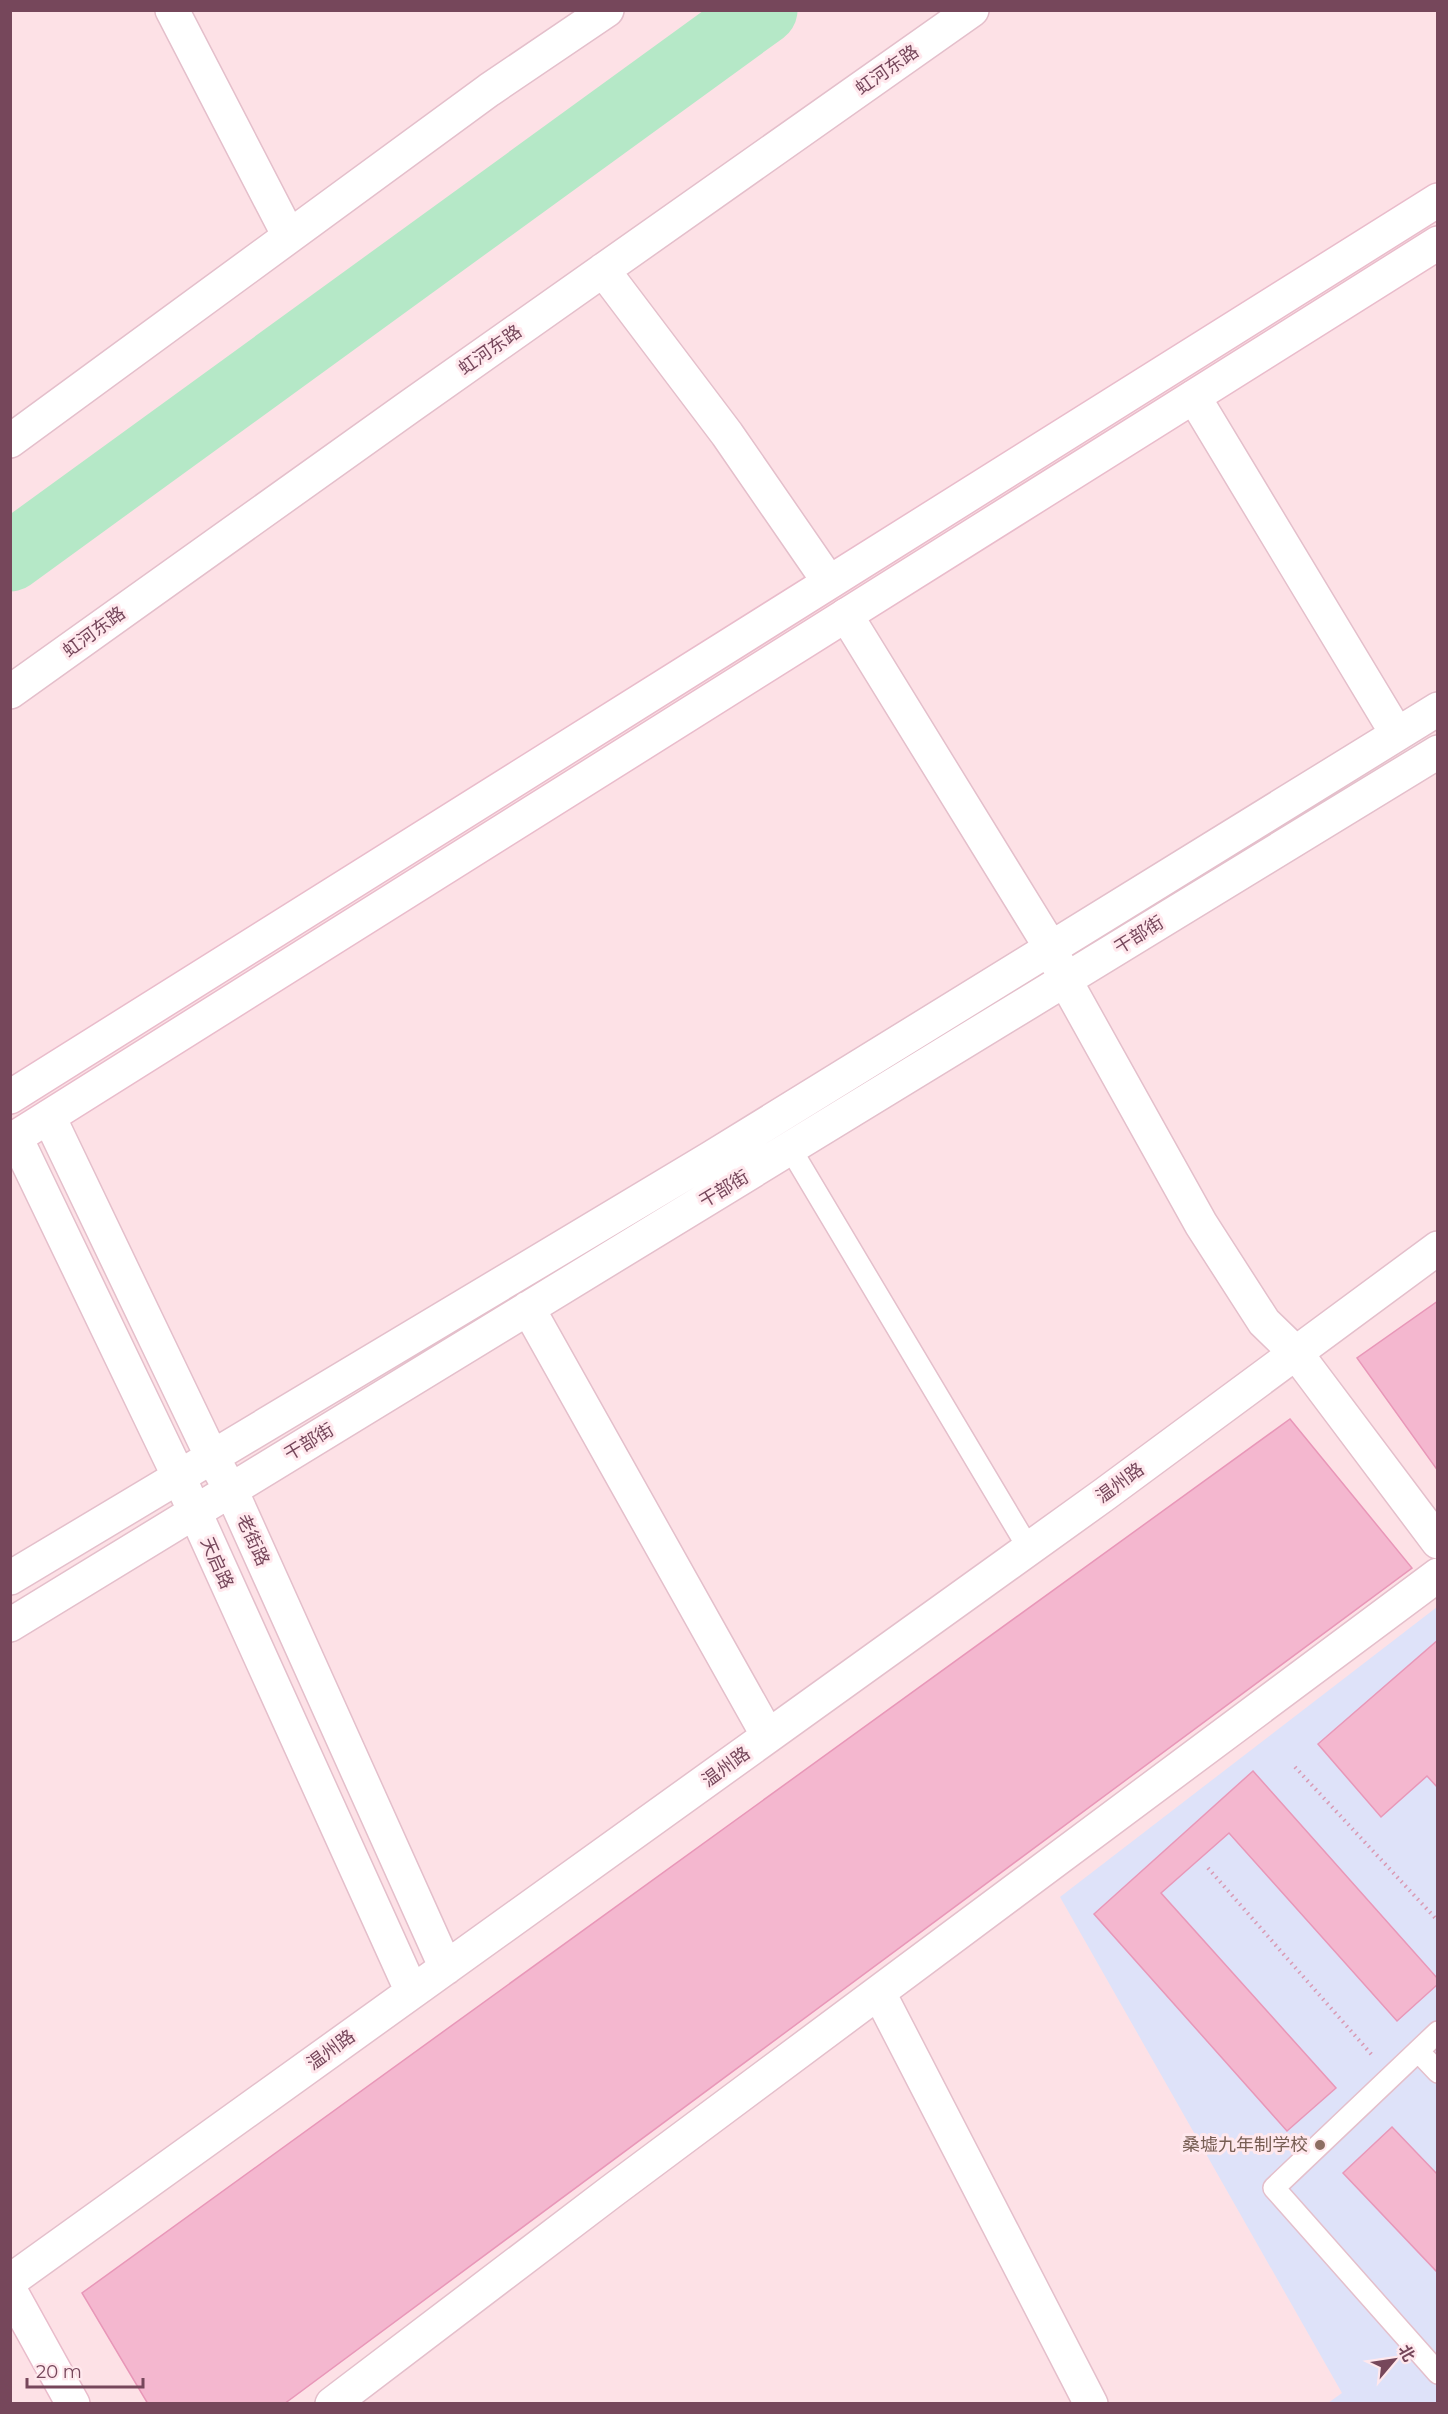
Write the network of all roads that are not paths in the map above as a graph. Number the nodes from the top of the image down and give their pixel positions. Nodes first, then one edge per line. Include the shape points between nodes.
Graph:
1 (172, 10) edge
2 (607, 10) edge
3 (972, 10) edge
4 (1437, 200) edge
5 (290, 236) junction
6 (1437, 243) edge
7 (603, 270) junction
8 (1194, 397) junction
9 (10, 441) edge
10 (829, 582) junction
11 (846, 615) junction
12 (10, 692) edge
13 (1437, 709) edge
14 (1397, 734) junction
15 (1437, 752) edge
16 (1051, 948) junction
17 (1065, 980) junction
18 (10, 1097) edge
19 (49, 1117) junction
20 (13, 1139) edge
21 (790, 1148) junction
22 (1437, 1248) edge
23 (528, 1308) junction
24 (1296, 1353) junction
25 (212, 1456) junction
26 (179, 1477) junction
27 (231, 1490) junction
28 (194, 1513) junction
29 (1437, 1542) edge
30 (1029, 1549) junction
31 (1437, 1575) edge
32 (10, 1578) edge
33 (10, 1625) edge
34 (768, 1736) junction
35 (446, 1968) junction
36 (412, 1992) junction
37 (879, 1993) junction
38 (1437, 2032) edge
39 (1418, 2051) junction
40 (1437, 2072) edge
41 (10, 2281) edge
42 (10, 2290) edge
43 (1437, 2373) edge
44 (74, 2403) edge
45 (332, 2403) edge
46 (1091, 2403) edge

1 - 5 street
2 - 5 street via 489,90
3 - 7 street, 虹河东路
4 - 10 street
5 - 9 street
6 - 8 street
7 - 10 street via 727,434
7 - 12 street, 虹河东路
8 - 11 street
8 - 14 street
10 - 18 street
11 - 16 street
11 - 19 street
13 - 14 street, 干部街
14 - 16 street, 干部街
15 - 17 street, 干部街
16 - 17 street
16 - 25 street, 干部街 via 711,1158
17 - 21 street, 干部街
17 - 24 street via 1201,1224 1264,1322
19 - 20 street
19 - 25 street, 老街路
20 - 26 street, 天启路
21 - 23 street, 干部街
21 - 30 lane
22 - 24 street, 温州路
23 - 27 street, 干部街
23 - 34 street
24 - 29 street
24 - 30 street, 温州路
25 - 26 street, 干部街
25 - 27 street, 老街路
26 - 28 street, 天启路
26 - 32 street, 干部街
27 - 28 street, 干部街
27 - 35 street, 老街路
28 - 33 street, 干部街
28 - 36 street, 天启路
30 - 34 street, 温州路
31 - 37 street
34 - 35 street, 温州路
35 - 36 street, 温州路
36 - 41 street, 温州路
37 - 45 street
37 - 46 street
38 - 39 lane
39 - 40 lane
39 - 43 lane via 1274,2188
42 - 44 street

